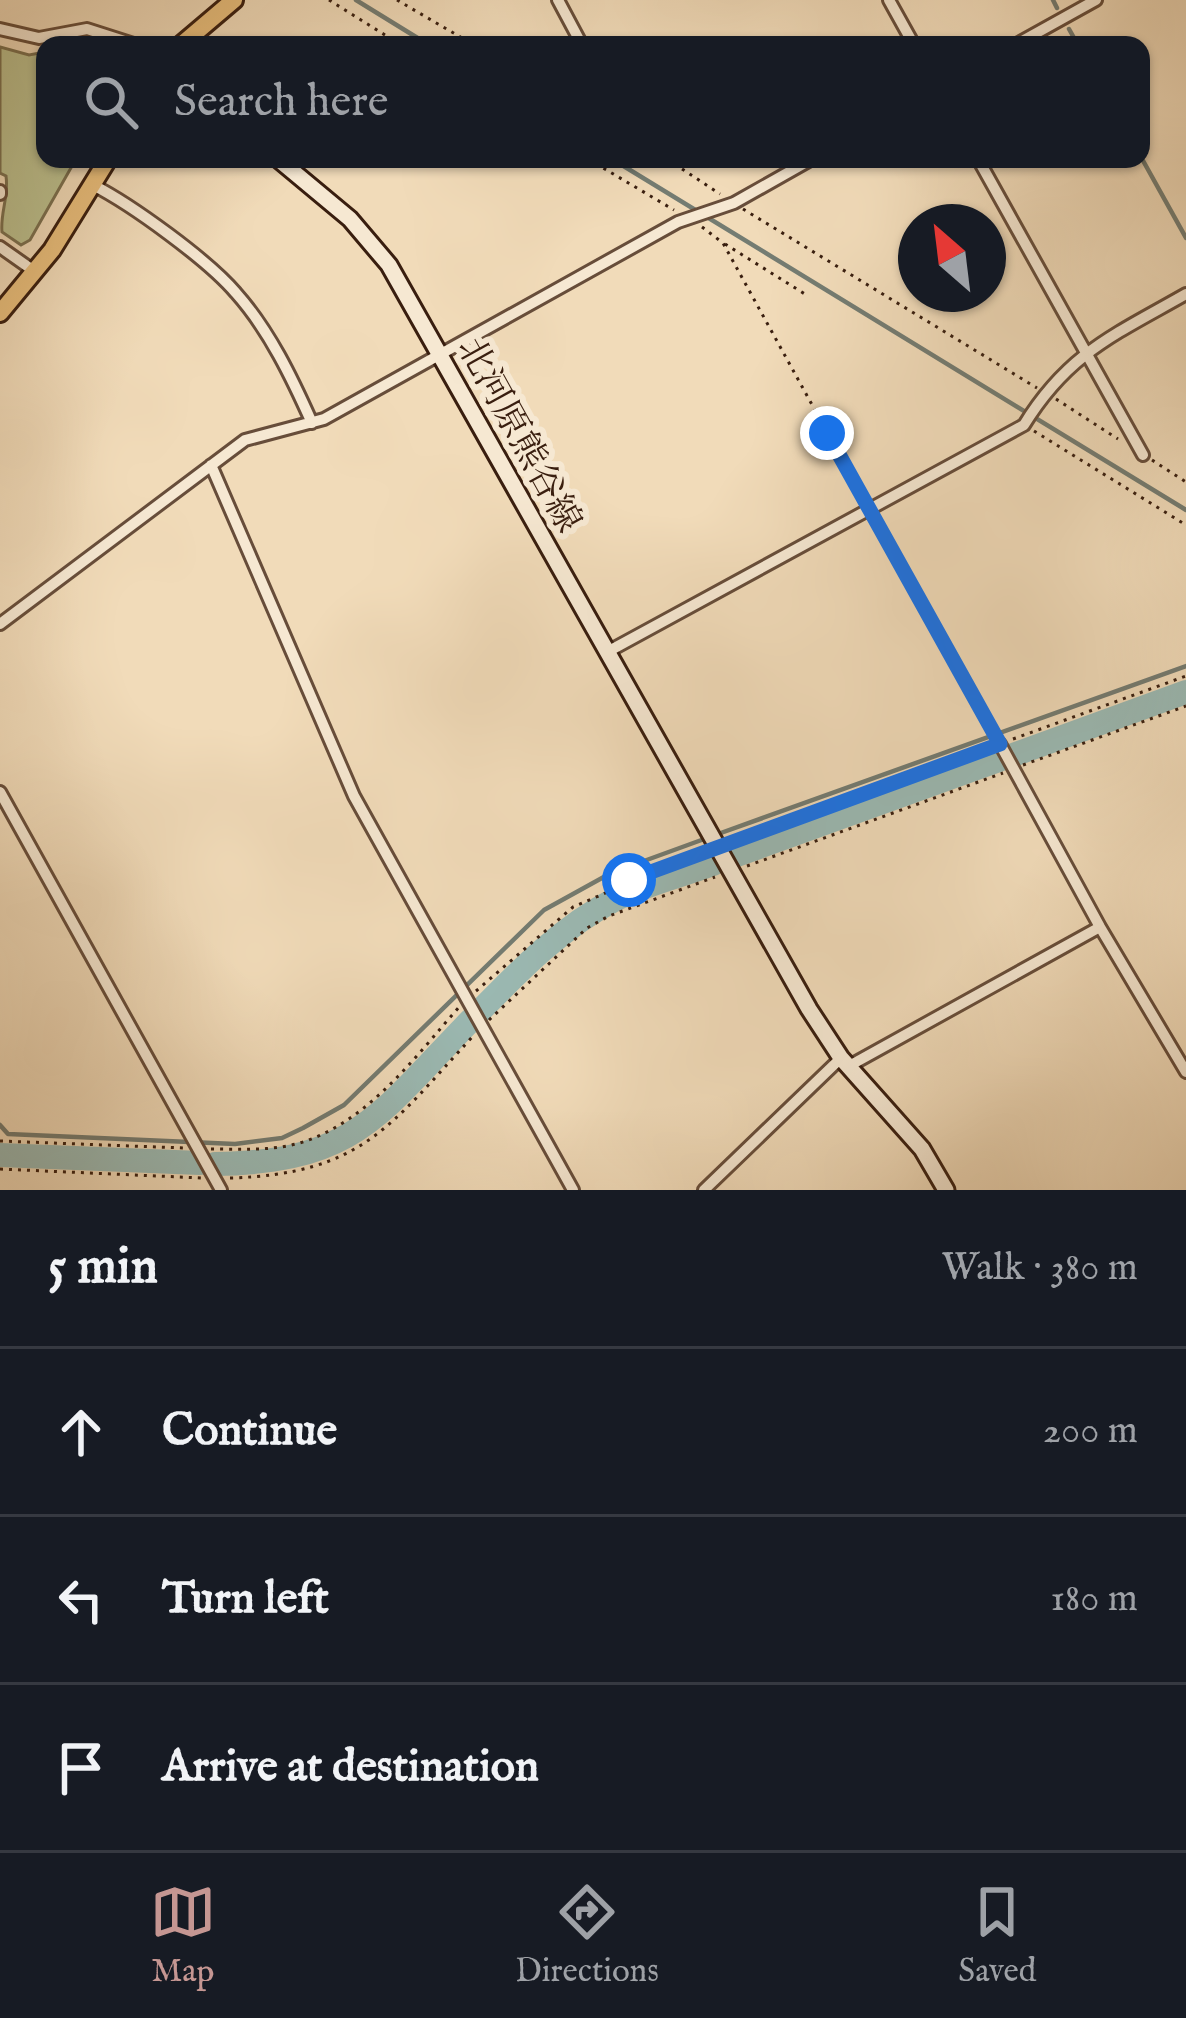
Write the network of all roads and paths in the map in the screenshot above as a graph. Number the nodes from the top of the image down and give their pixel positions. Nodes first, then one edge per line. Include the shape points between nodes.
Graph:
1 (235, 0) edge
2 (329, 0) edge
3 (397, 0) edge
4 (557, 0) edge
5 (889, 0) edge
6 (1096, 0) edge
7 (0, 29) edge
8 (50, 36) edge
9 (109, 36) edge
10 (192, 36) edge
11 (386, 36) edge
12 (459, 36) edge
13 (577, 36) edge
14 (909, 36) edge
15 (1031, 36) edge
16 (36, 37) edge
17 (103, 168) edge
18 (288, 168) edge
19 (604, 168) edge
20 (681, 168) edge
21 (796, 168) edge
22 (984, 168) edge
23 (93, 185) junction
24 (734, 203) junction
25 (691, 217) junction
26 (723, 243) junction
27 (0, 247) edge
28 (34, 271) junction
29 (1186, 294) edge
30 (808, 296) dead end
31 (0, 313) edge
32 (1086, 351) junction
33 (443, 355) junction
34 (1045, 392) junction
35 (312, 423) junction
36 (1024, 425) junction
37 (1143, 455) junction
38 (212, 465) junction
39 (1186, 482) edge
40 (869, 508) junction
41 (1186, 525) edge
42 (0, 624) edge
43 (609, 651) junction
44 (1186, 676) edge
45 (1186, 706) edge
46 (1000, 744) junction
47 (1013, 769) junction
48 (0, 792) edge
49 (719, 844) junction
50 (733, 871) junction
51 (1100, 927) junction
52 (467, 1002) junction
53 (480, 1025) junction
54 (845, 1062) junction
55 (1186, 1072) edge
56 (0, 1141) edge
57 (198, 1148) junction
58 (0, 1169) edge
59 (218, 1184) edge
60 (573, 1190) edge
61 (704, 1190) edge
62 (946, 1190) edge

1 - 10 main road
2 - 11 path
3 - 12 path
4 - 13 street
5 - 14 street
6 - 15 street
7 - 16 street
8 - 9 street via 87,29
17 - 23 main road
18 - 33 main road, 北河原熊谷線 via 369,239
19 - 25 path
20 - 24 path
21 - 24 street
22 - 32 street
23 - 28 main road
23 - 35 street via 236,292
24 - 25 street
24 - 34 path
25 - 26 path
25 - 33 street
26 - 30 path
26 - 40 path
27 - 28 street
28 - 31 main road
29 - 32 street
32 - 34 street
32 - 37 street
33 - 35 street
33 - 43 main road, 北河原熊谷線
34 - 36 street
34 - 37 path
35 - 38 street via 253,435
36 - 40 street
36 - 41 path
37 - 39 path
38 - 42 street
38 - 52 street via 355,796
40 - 43 street
40 - 46 path
43 - 49 main road, 北河原熊谷線
44 - 46 path
45 - 47 path
46 - 47 street
46 - 49 path
47 - 50 path
47 - 51 street
48 - 57 street
49 - 50 main road, 北河原熊谷線
49 - 52 path via 573,907
50 - 53 path via 587,928
50 - 54 main road, 北河原熊谷線
51 - 54 street
51 - 55 street
52 - 53 street
52 - 57 path via 345,1122 271,1149
53 - 59 path via 406,1108 353,1151 302,1172
53 - 60 street
54 - 61 street
54 - 62 main road, 北河原熊谷線 via 922,1149
56 - 57 path
57 - 59 street
58 - 59 path

